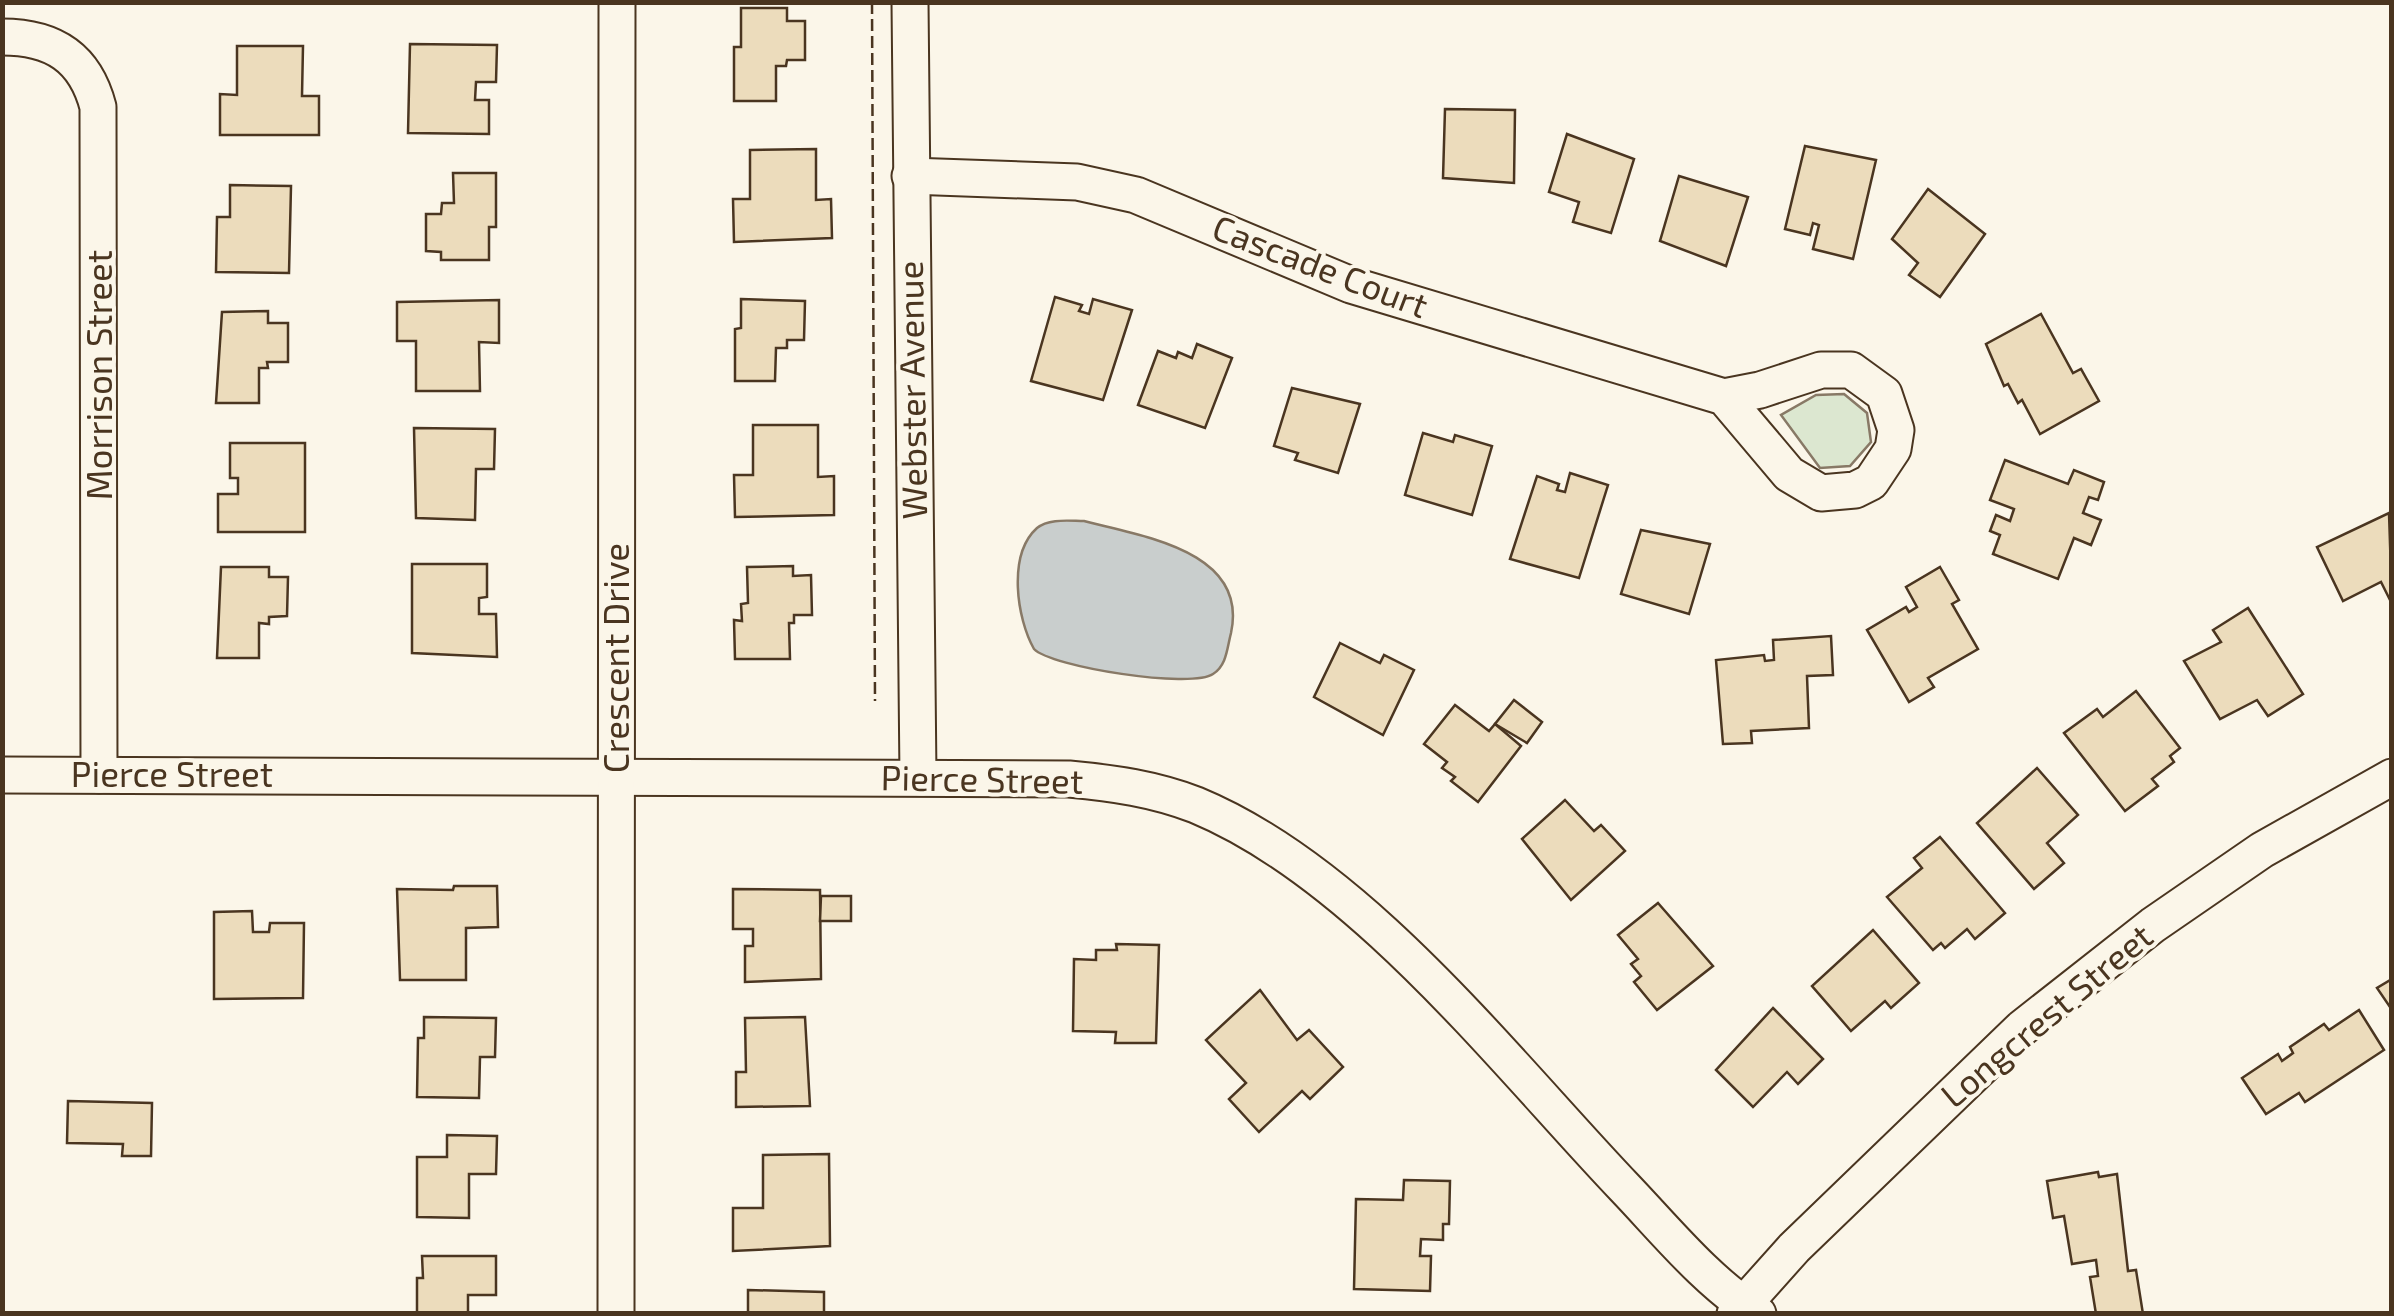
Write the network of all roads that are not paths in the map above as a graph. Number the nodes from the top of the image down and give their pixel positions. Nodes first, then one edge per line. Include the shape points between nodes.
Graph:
1 (617, 2) edge
2 (910, 2) edge
3 (2, 38) edge
4 (910, 176) junction
5 (1724, 397) junction
6 (100, 774) junction
7 (2, 775) edge
8 (2392, 776) edge
9 (617, 777) junction
10 (918, 777) junction
11 (1745, 1310) edge
12 (616, 1314) edge

1 - 9 street, Crescent Drive
2 - 4 street, Webster Avenue
3 - 6 street, Morrison Street via 64,50 78,61 98,107
4 - 5 street, Cascade Court via 1077,182 1136,194 1351,285
4 - 10 street, Webster Avenue
5 - 5 street, Cascade Court via 1789,474 1821,493 1871,482 1893,449 1896,430 1884,394 1851,370 1820,370
6 - 7 street, Pierce Street
6 - 9 street, Pierce Street
8 - 11 street, Longcrest Street via 2246,861 2022,1028
9 - 10 street, Pierce Street
9 - 12 street, Crescent Drive
10 - 11 street, Pierce Street via 1070,779 1137,788 1194,804 1261,840 1405,953

